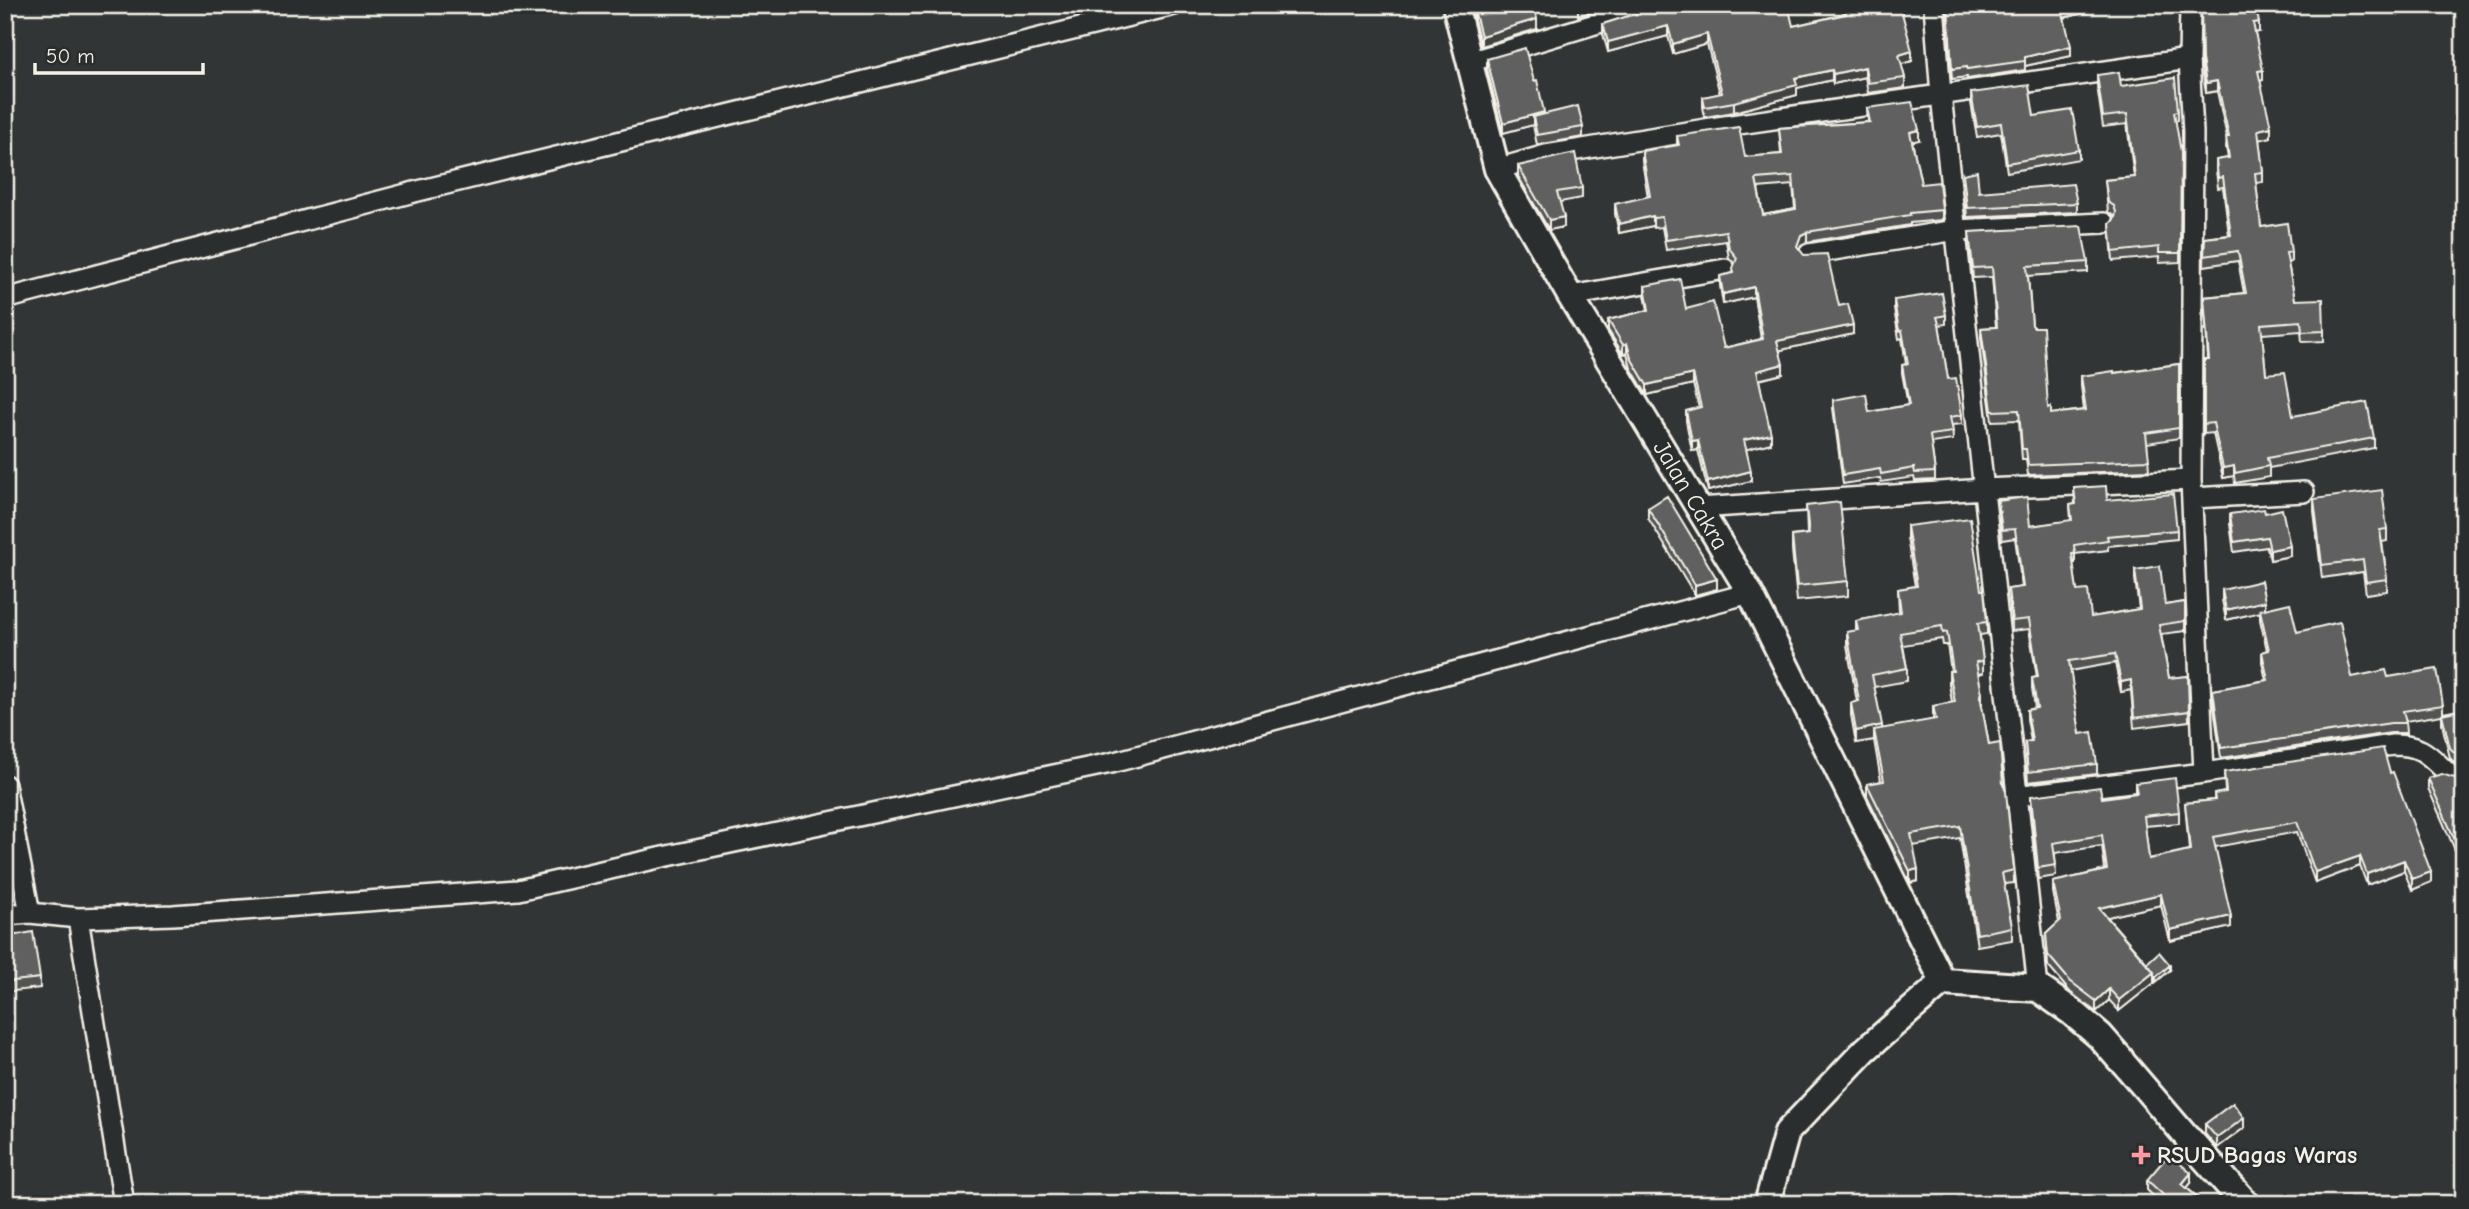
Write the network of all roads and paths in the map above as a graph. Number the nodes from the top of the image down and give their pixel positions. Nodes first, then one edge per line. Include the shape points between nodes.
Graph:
1 (1174, 5) edge
2 (1455, 5) edge
3 (1658, 5) edge
4 (1934, 5) edge
5 (2190, 5) edge
6 (2189, 59) junction
7 (1469, 62) junction
8 (1941, 95) junction
9 (1497, 169) junction
10 (2104, 223) dead end
11 (1956, 230) junction
12 (1810, 254) edge
13 (1725, 269) dead end
14 (1570, 296) junction
15 (5, 299) edge
16 (1984, 489) junction
17 (2192, 489) junction
18 (2304, 492) dead end
19 (1699, 508) junction
20 (1750, 593) junction
21 (2204, 773) junction
22 (2451, 776) edge
23 (5, 785) edge
24 (2015, 796) junction
25 (30, 913) junction
26 (5, 915) edge
27 (78, 918) junction
28 (1943, 982) junction
29 (2038, 988) junction
30 (2120, 1059) joint
31 (2190, 1141) joint
32 (124, 1204) edge
33 (1767, 1204) edge
34 (2246, 1204) edge

1 - 15 street via 414,192
2 - 7 street, Jalan Cakra
3 - 7 street
4 - 8 street
5 - 6 street
6 - 8 street
6 - 17 street
7 - 9 street, Jalan Cakra
8 - 9 street via 1560,153
8 - 11 street
9 - 14 street, Jalan Cakra
10 - 11 street
11 - 12 street
11 - 16 street
13 - 14 street
14 - 19 street, Jalan Cakra
16 - 17 street
16 - 19 street
16 - 24 street
17 - 18 street
17 - 21 street
19 - 20 street, Jalan Cakra
20 - 27 street via 1111,763 517,890
20 - 28 street, Jalan Cakra
21 - 22 street via 2412,745
21 - 24 street
23 - 25 street
24 - 29 street
25 - 26 street
25 - 27 street
27 - 32 street
28 - 29 main road
28 - 33 street via 1865,1050 1787,1132
29 - 30 main road via 2100,1036
30 - 31 street
31 - 34 main road

